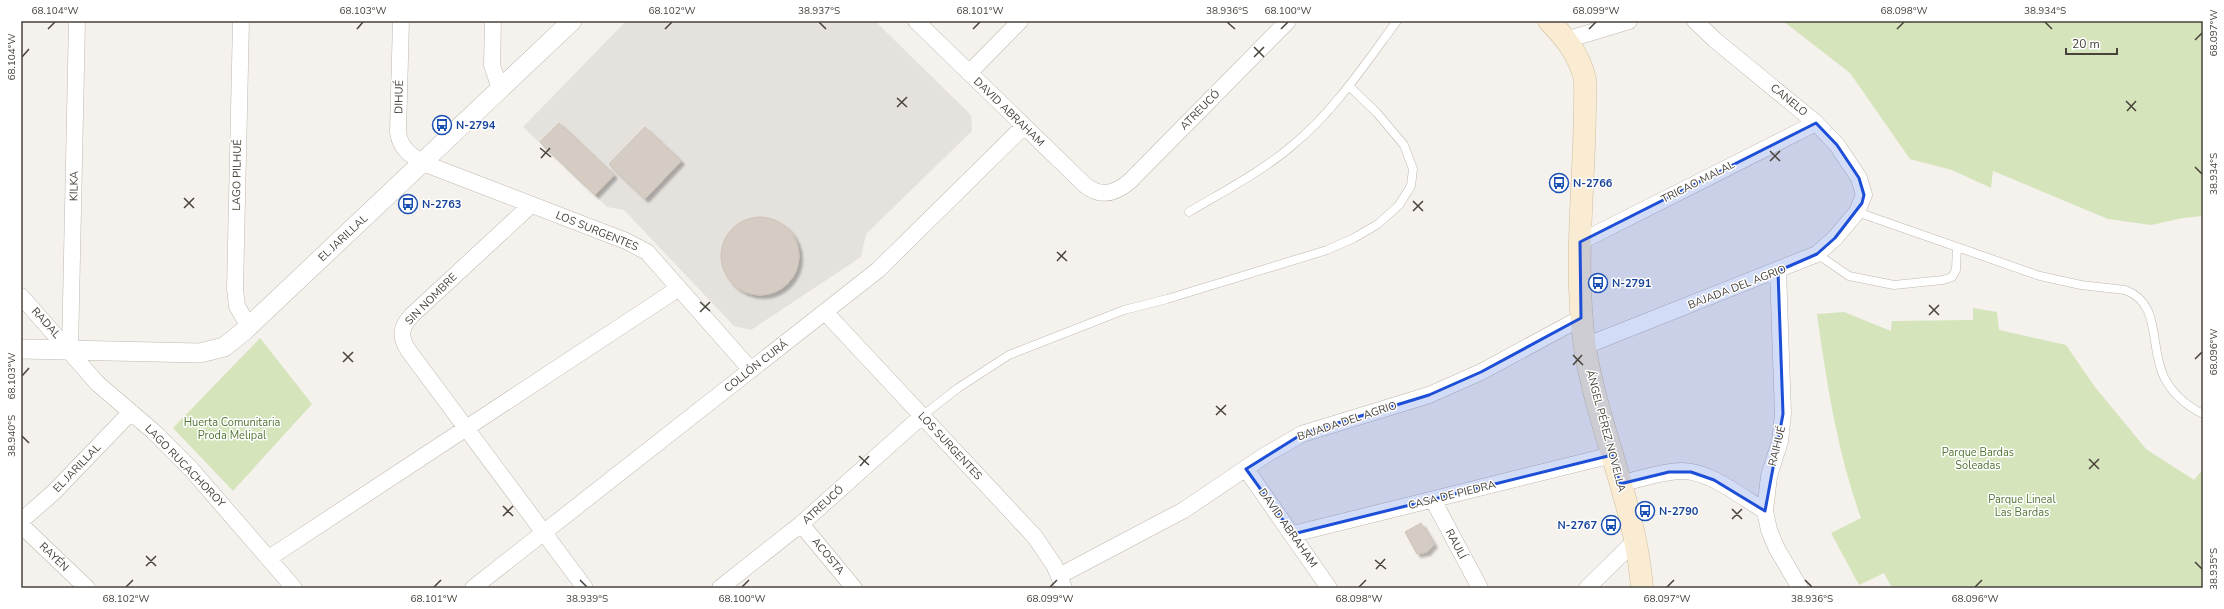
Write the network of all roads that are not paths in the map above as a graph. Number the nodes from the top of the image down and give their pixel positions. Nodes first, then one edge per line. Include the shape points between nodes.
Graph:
1 (77, 21) edge
2 (241, 21) edge
3 (401, 21) edge
4 (493, 21) edge
5 (572, 21) edge
6 (916, 21) edge
7 (1020, 21) edge
8 (1288, 21) edge
9 (1397, 21) edge
10 (1549, 21) edge
11 (1628, 21) edge
12 (1695, 21) edge
13 (1566, 40) junction
14 (969, 73) junction
15 (1349, 86) junction
16 (500, 89) junction
17 (1816, 122) junction
18 (1024, 126) junction
19 (422, 163) junction
20 (1108, 194) joint
21 (1864, 195) joint
22 (531, 205) junction
23 (1189, 212) dead end
24 (1857, 212) junction
25 (1580, 242) junction
26 (1957, 246) junction
27 (1817, 254) junction
28 (1778, 271) junction
29 (679, 288) junction
30 (21, 296) edge
31 (825, 312) junction
32 (1581, 318) junction
33 (249, 326) junction
34 (1585, 346) junction
35 (21, 349) edge
36 (70, 350) junction
37 (751, 370) junction
38 (131, 412) junction
39 (2203, 414) edge
40 (922, 416) junction
41 (466, 428) junction
42 (1612, 455) junction
43 (1246, 469) junction
44 (1620, 484) junction
45 (1433, 500) junction
46 (1765, 511) junction
47 (21, 521) edge
48 (801, 524) junction
49 (21, 525) edge
50 (544, 532) junction
51 (1293, 534) junction
52 (1635, 541) junction
53 (269, 558) junction
54 (1062, 582) edge
55 (87, 588) edge
56 (294, 588) edge
57 (473, 588) edge
58 (585, 588) edge
59 (720, 588) edge
60 (854, 588) edge
61 (1330, 588) edge
62 (1480, 588) edge
63 (1587, 588) edge
64 (1642, 588) edge
65 (1800, 588) edge

1 - 36 street, KILKA
2 - 33 street, LAGO PILHUÉ via 235,289 237,306
3 - 19 street, DIHUÉ via 399,140 407,152
4 - 16 street via 492,64
5 - 16 street, EL JARILLAL
6 - 14 street, DAVID ABRAHAM
7 - 14 street
8 - 20 street, ATREUCÓ via 1130,181
9 - 15 lane
10 - 13 main road, ÁNGEL PÉREZ NOVELLA
11 - 13 street
12 - 17 street, CANELO
13 - 25 main road, ÁNGEL PÉREZ NOVELLA via 1582,66 1585,79
14 - 18 street, DAVID ABRAHAM
15 - 23 lane via 1330,110 1292,146
15 - 40 lane via 1404,144 1413,168 1411,186 1399,205 1378,224 1327,250 1167,300 1124,310 1009,354
16 - 19 street, EL JARILLAL
17 - 21 street, CANELO via 1837,145 1859,178
17 - 25 street, TRICAO MALAL
18 - 20 street, DAVID ABRAHAM via 1091,190
18 - 31 street, COLLÓN CURÁ via 898,252
19 - 22 street, LOS SURGENTES
19 - 33 street, EL JARILLAL
21 - 24 street, BAJADA DEL AGRIO
22 - 29 street, LOS SURGENTES via 637,246 656,261
22 - 41 street, SIN NOMBRE via 403,326 401,334 404,342
24 - 26 lane
24 - 27 street, BAJADA DEL AGRIO
25 - 32 main road, ÁNGEL PÉREZ NOVELLA
26 - 27 lane via 1956,270 1952,277 1894,285 1849,276
26 - 39 lane via 2061,282 2134,293 2147,307 2157,358 2164,377 2186,404
27 - 28 street, BAJADA DEL AGRIO
28 - 34 street, BAJADA DEL AGRIO
28 - 46 street, RAIHUÉ via 1784,414 1780,442 1768,482
29 - 37 street, LOS SURGENTES
29 - 41 street
30 - 36 street, RADAL
31 - 37 street, COLLÓN CURÁ
31 - 40 street, LOS SURGENTES
32 - 34 main road, ÁNGEL PÉREZ NOVELLA
32 - 43 street, BAJADA DEL AGRIO via 1455,385 1302,434
33 - 36 street, EL JARILLAL via 224,347 200,353
34 - 42 main road, ÁNGEL PÉREZ NOVELLA
35 - 36 street, EL JARILLAL
36 - 38 street, LAGO RUCACHOROY via 97,383
37 - 50 street, COLLÓN CURÁ
38 - 47 street, EL JARILLAL via 54,492
38 - 53 street, LAGO RUCACHOROY via 191,469
40 - 48 street, ATREUCÓ
40 - 54 street, LOS SURGENTES via 1035,537
41 - 50 street, SIN NOMBRE
41 - 53 street
42 - 44 main road, ÁNGEL PÉREZ NOVELLA
42 - 45 street, CASA DE PIEDRA
43 - 51 street, DAVID ABRAHAM
43 - 54 street, BAJADA DEL AGRIO via 1184,510
44 - 46 street via 1669,472 1691,472 1703,475
44 - 52 main road, ÁNGEL PÉREZ NOVELLA
45 - 51 street, CASA DE PIEDRA
45 - 62 street, RAULÍ
46 - 65 street, RAIHUÉ via 1768,530
48 - 59 street, ATREUCÓ
48 - 60 street, ACOSTA
49 - 55 street, RAYÉN
50 - 57 street, COLLÓN CURÁ
50 - 58 street, SIN NOMBRE
51 - 61 street, DAVID ABRAHAM
52 - 63 street
52 - 64 main road, ÁNGEL PÉREZ NOVELLA
53 - 56 street, LAGO RUCACHOROY

